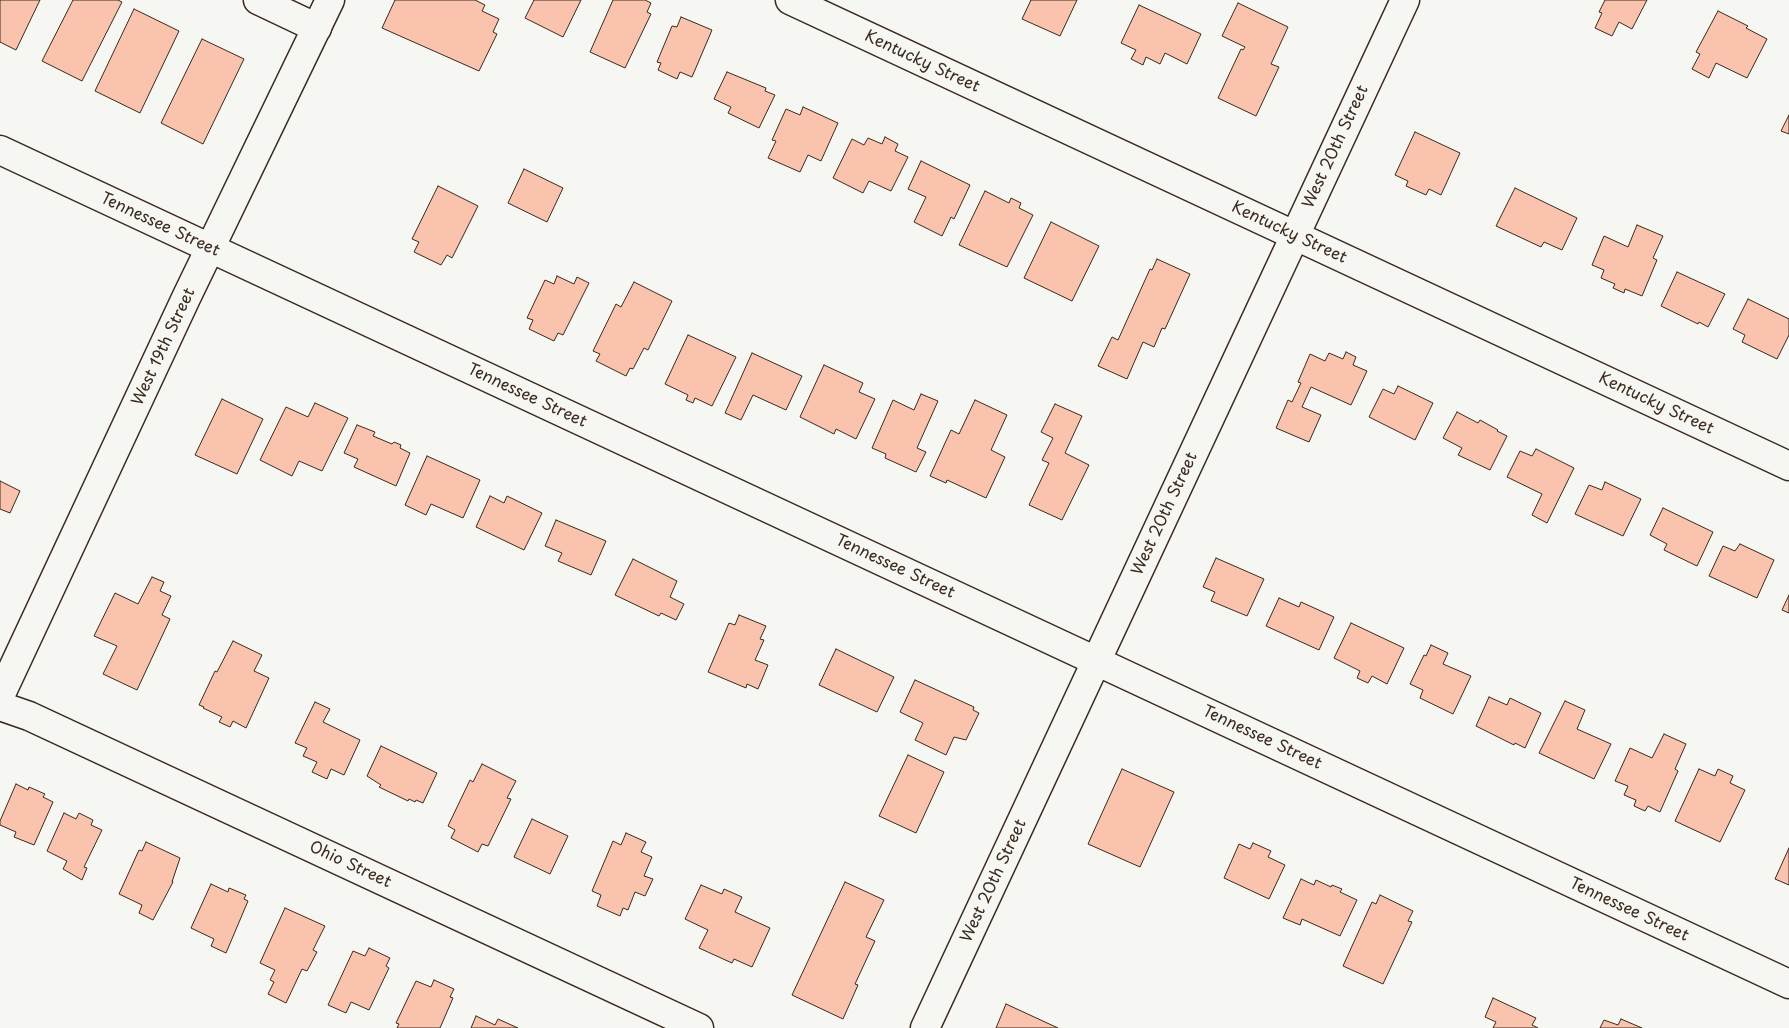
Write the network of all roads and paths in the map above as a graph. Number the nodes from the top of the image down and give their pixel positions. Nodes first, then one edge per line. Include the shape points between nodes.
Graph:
1 (258, 0) edge
2 (330, 0) edge
3 (790, 0) edge
4 (1405, 0) edge
5 (316, 28) junction
6 (0, 150) edge
7 (1295, 236) junction
8 (210, 248) junction
9 (1789, 466) edge
10 (1096, 661) junction
11 (0, 696) edge
12 (0, 706) edge
13 (1789, 984) edge
14 (699, 1028) edge
15 (925, 1028) edge

1 - 5 street
2 - 5 street, West 19th Street
3 - 7 street, Kentucky Street
4 - 7 street, West 20th Street
5 - 8 street, West 19th Street
6 - 8 street, Tennessee Street
7 - 9 street, Kentucky Street
7 - 10 street, West 20th Street
8 - 10 street, Tennessee Street
8 - 11 street, West 19th Street
10 - 13 street, Tennessee Street
10 - 15 street, West 20th Street
12 - 14 street, Ohio Street via 30,716

